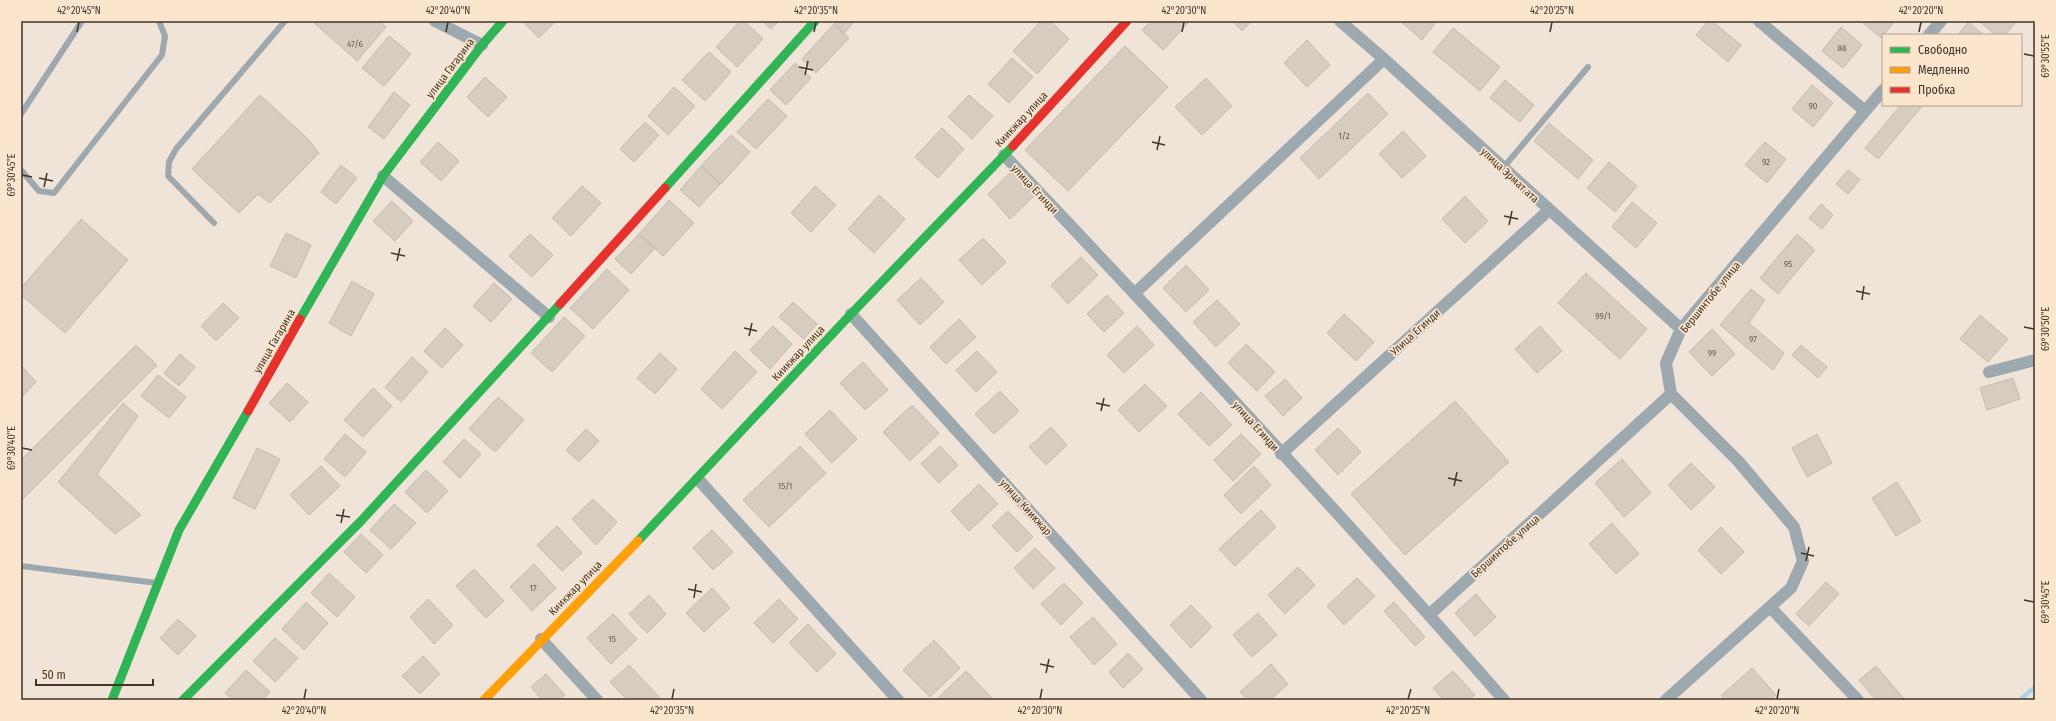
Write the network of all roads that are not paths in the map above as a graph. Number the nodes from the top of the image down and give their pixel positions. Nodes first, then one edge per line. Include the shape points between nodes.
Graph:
1 (82, 21) edge
2 (159, 21) edge
3 (285, 21) edge
4 (435, 21) edge
5 (503, 21) edge
6 (815, 21) edge
7 (1127, 21) edge
8 (1340, 21) edge
9 (1759, 21) edge
10 (1941, 21) edge
11 (1930, 34) edge
12 (482, 45) junction
13 (1384, 59) junction
14 (1588, 67) dead end
15 (1882, 91) edge
16 (1865, 111) junction
17 (21, 114) edge
18 (1004, 155) junction
19 (1502, 168) junction
20 (21, 170) edge
21 (383, 176) junction
22 (1549, 210) junction
23 (214, 222) dead end
24 (1135, 293) junction
25 (851, 314) junction
26 (549, 316) junction
27 (1681, 329) junction
28 (2035, 360) edge
29 (1989, 372) dead end
30 (1671, 394) junction
31 (1282, 454) junction
32 (698, 479) junction
33 (21, 566) edge
34 (158, 583) junction
35 (1770, 607) junction
36 (1429, 615) junction
37 (541, 639) junction
38 (110, 699) edge
39 (183, 700) edge
40 (484, 700) edge
41 (597, 700) edge
42 (898, 700) edge
43 (1202, 700) edge
44 (1504, 700) edge
45 (1666, 700) edge
46 (1858, 700) edge

1 - 17 lane
2 - 20 lane via 165,36 162,55 54,193 39,191
3 - 23 lane via 176,149 169,162 168,176
4 - 12 street
5 - 12 street, улица Гагарина
6 - 26 street
7 - 18 street, Киикжар улица
8 - 13 street, улица Эрмат ата
9 - 16 street
10 - 11 street
12 - 21 street, улица Гагарина
13 - 19 street, улица Эрмат ата
13 - 24 street
14 - 19 lane
15 - 16 street, Бершинтобе улица
16 - 27 street, Бершинтобе улица
18 - 24 street, улица Егинди
18 - 25 street, Киикжар улица
19 - 22 street, улица Эрмат ата
21 - 26 street
21 - 34 street, улица Гагарина via 179,530
22 - 27 street, улица Эрмат ата
22 - 31 street, Улица Егинди
24 - 31 street, улица Егинди
25 - 32 street, Киикжар улица
25 - 43 street, улица Киикжар
26 - 39 street via 361,521
27 - 30 street, Бершинтобе улица via 1666,363
28 - 29 street
30 - 35 street via 1738,461 1794,527 1803,561 1791,588
30 - 36 street, Бершинтобе улица
31 - 36 street, улица Егинди
32 - 37 street, Киикжар улица
32 - 42 street
33 - 34 lane
34 - 38 street, улица Гагарина
35 - 45 street
35 - 46 street
36 - 44 street, улица Егинди
37 - 40 street, Киикжар улица
37 - 41 street

